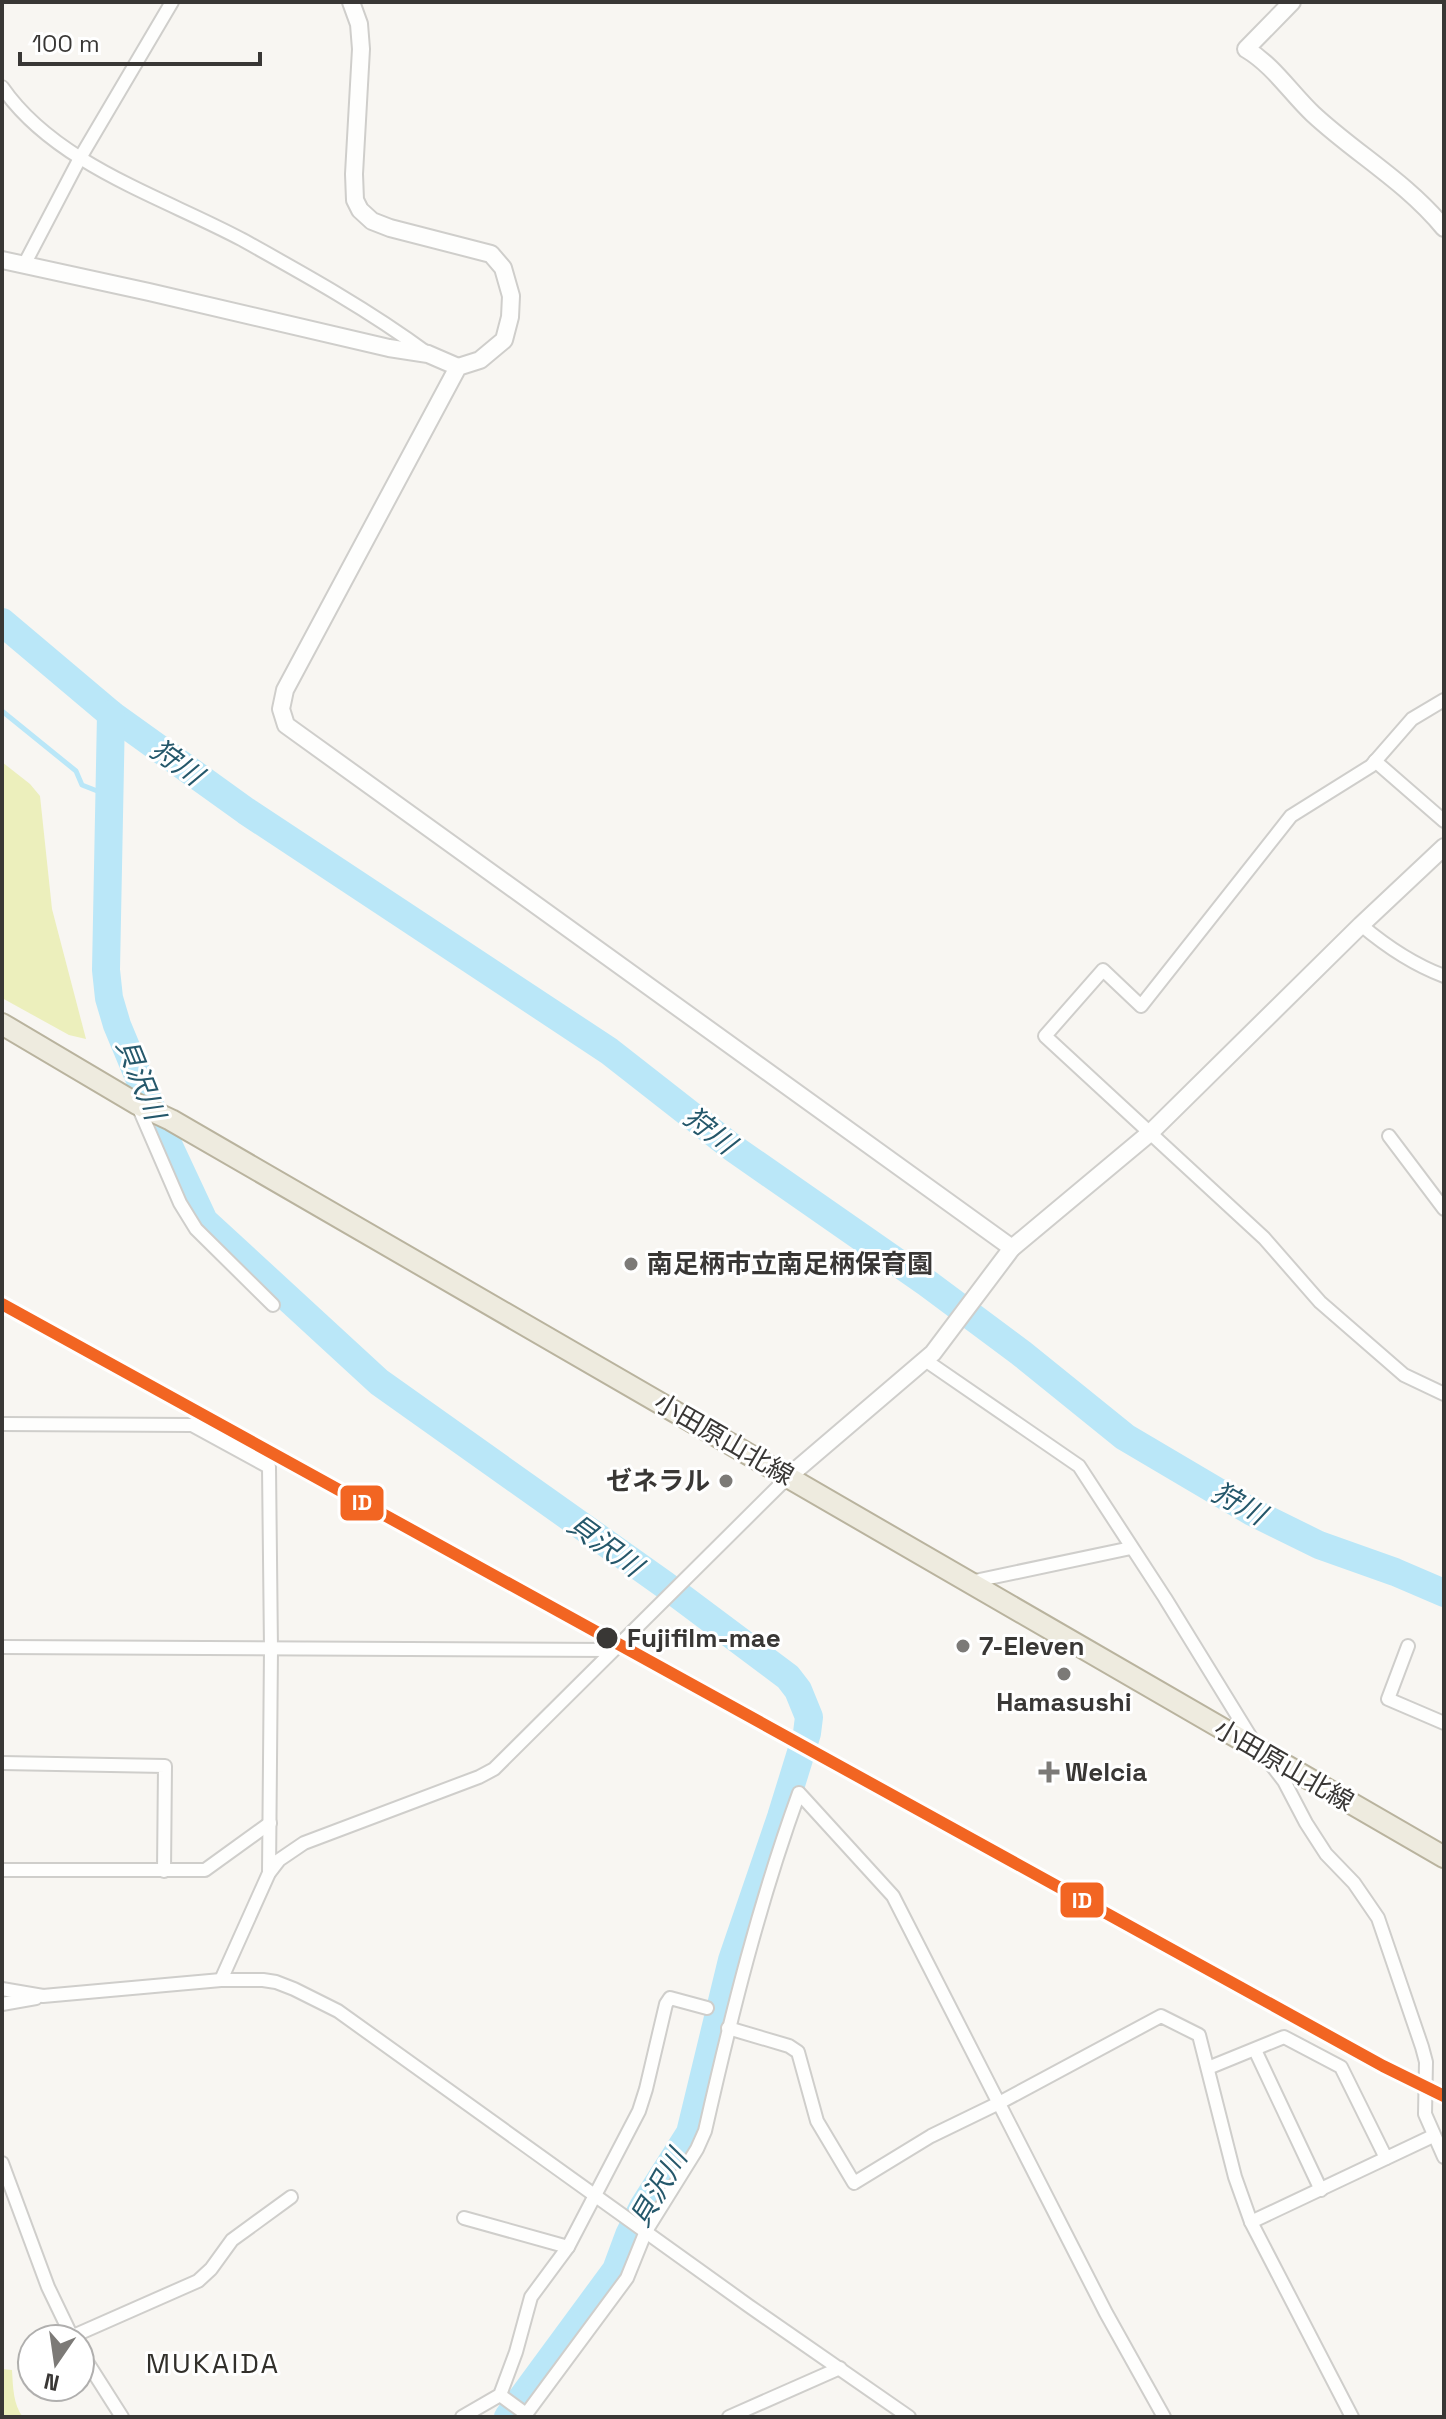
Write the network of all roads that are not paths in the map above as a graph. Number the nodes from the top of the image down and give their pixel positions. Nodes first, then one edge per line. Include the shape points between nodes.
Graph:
1 (172, 2) edge
2 (351, 2) edge
3 (1292, 2) edge
4 (2, 87) edge
5 (80, 158) junction
6 (1444, 228) edge
7 (2, 260) edge
8 (24, 265) junction
9 (428, 354) junction
10 (458, 367) junction
11 (1444, 700) edge
12 (1375, 761) junction
13 (1444, 821) edge
14 (1444, 847) edge
15 (1361, 925) junction
16 (1444, 976) edge
17 (2, 1024) edge
18 (137, 1104) junction
19 (1151, 1132) junction
20 (1389, 1136) dead end
21 (1440, 1195) edge
22 (1444, 1209) edge
23 (1008, 1252) junction
24 (273, 1305) dead end
25 (929, 1356) junction
26 (1444, 1394) edge
27 (2, 1424) edge
28 (789, 1476) junction
29 (1131, 1548) junction
30 (969, 1582) junction
31 (1408, 1646) dead end
32 (2, 1647) edge
33 (271, 1649) junction
34 (611, 1650) junction
35 (1444, 1723) edge
36 (1262, 1753) junction
37 (2, 1763) edge
38 (270, 1823) junction
39 (1444, 1857) edge
40 (2, 1870) edge
41 (164, 1871) junction
42 (269, 1873) junction
43 (221, 1980) junction
44 (2, 1989) edge
45 (43, 1996) junction
46 (2, 2004) edge
47 (707, 2008) dead end
48 (728, 2028) junction
49 (1255, 2050) junction
50 (1208, 2068) junction
51 (999, 2103) junction
52 (1433, 2136) junction
53 (1444, 2157) edge
54 (1386, 2158) junction
55 (2, 2163) edge
56 (1321, 2190) junction
57 (595, 2196) junction
58 (291, 2197) dead end
59 (464, 2218) dead end
60 (1251, 2222) junction
61 (646, 2231) junction
62 (568, 2247) junction
63 (65, 2323) edge
64 (96, 2327) edge
65 (840, 2368) junction
66 (96, 2376) edge
67 (502, 2396) junction
68 (525, 2416) edge
69 (122, 2417) edge
70 (462, 2417) edge
71 (729, 2417) edge
72 (909, 2417) edge
73 (1164, 2417) edge
74 (1352, 2417) edge

1 - 5 street
2 - 10 street via 361,49 354,174 360,210 390,228 491,254 503,268 511,296 504,340 480,360
3 - 6 street via 1246,49 1313,114 1395,178
4 - 5 street via 36,125
5 - 8 street
5 - 9 street via 239,238 393,327
7 - 8 street
8 - 9 street
9 - 10 street
10 - 23 street via 285,690 281,709 286,725
11 - 12 street via 1412,719
12 - 13 street
12 - 19 street via 1291,816 1141,1006 1103,970 1045,1036
14 - 15 street
15 - 16 street via 1394,952
15 - 19 street
17 - 18 main road, 小田原山北線
18 - 24 street via 196,1229
18 - 28 main road, 小田原山北線
19 - 23 street
19 - 26 street via 1264,1238 1320,1302 1404,1375
20 - 21 street
21 - 22 street
23 - 25 street
25 - 28 street
25 - 29 street via 1079,1466
27 - 33 street via 192,1425 269,1467
28 - 30 main road, 小田原山北線
28 - 34 street
29 - 30 street
29 - 36 street
30 - 36 main road, 小田原山北線
31 - 35 street via 1388,1699
32 - 33 street
33 - 34 street
33 - 38 street
34 - 42 street via 494,1769 304,1843
36 - 39 main road, 小田原山北線
36 - 52 street via 1326,1854 1378,1918 1426,2062 1425,2114
37 - 41 street via 165,1766
38 - 41 street via 205,1870
38 - 42 street
40 - 41 street
42 - 43 street
43 - 45 street
43 - 57 street via 276,1982 338,2011
44 - 45 street
45 - 46 street
47 - 57 street via 670,1998 666,2004 639,2111
48 - 51 street via 798,2052 817,2121 854,2183
48 - 51 street via 799,1793 893,1896
48 - 61 street via 705,2131
49 - 50 street
49 - 54 street via 1284,2037 1341,2067
49 - 56 street
50 - 51 street via 1199,2035 1161,2016
50 - 60 street
51 - 73 street
52 - 53 street
52 - 54 street
54 - 56 street
55 - 63 street
56 - 60 street
57 - 61 street
57 - 62 street
58 - 64 street via 232,2240 198,2281
59 - 62 street
60 - 74 street
61 - 65 street
61 - 68 street via 627,2278
62 - 67 street via 531,2297
65 - 71 street
65 - 72 street
66 - 69 street
67 - 68 street
67 - 70 street

